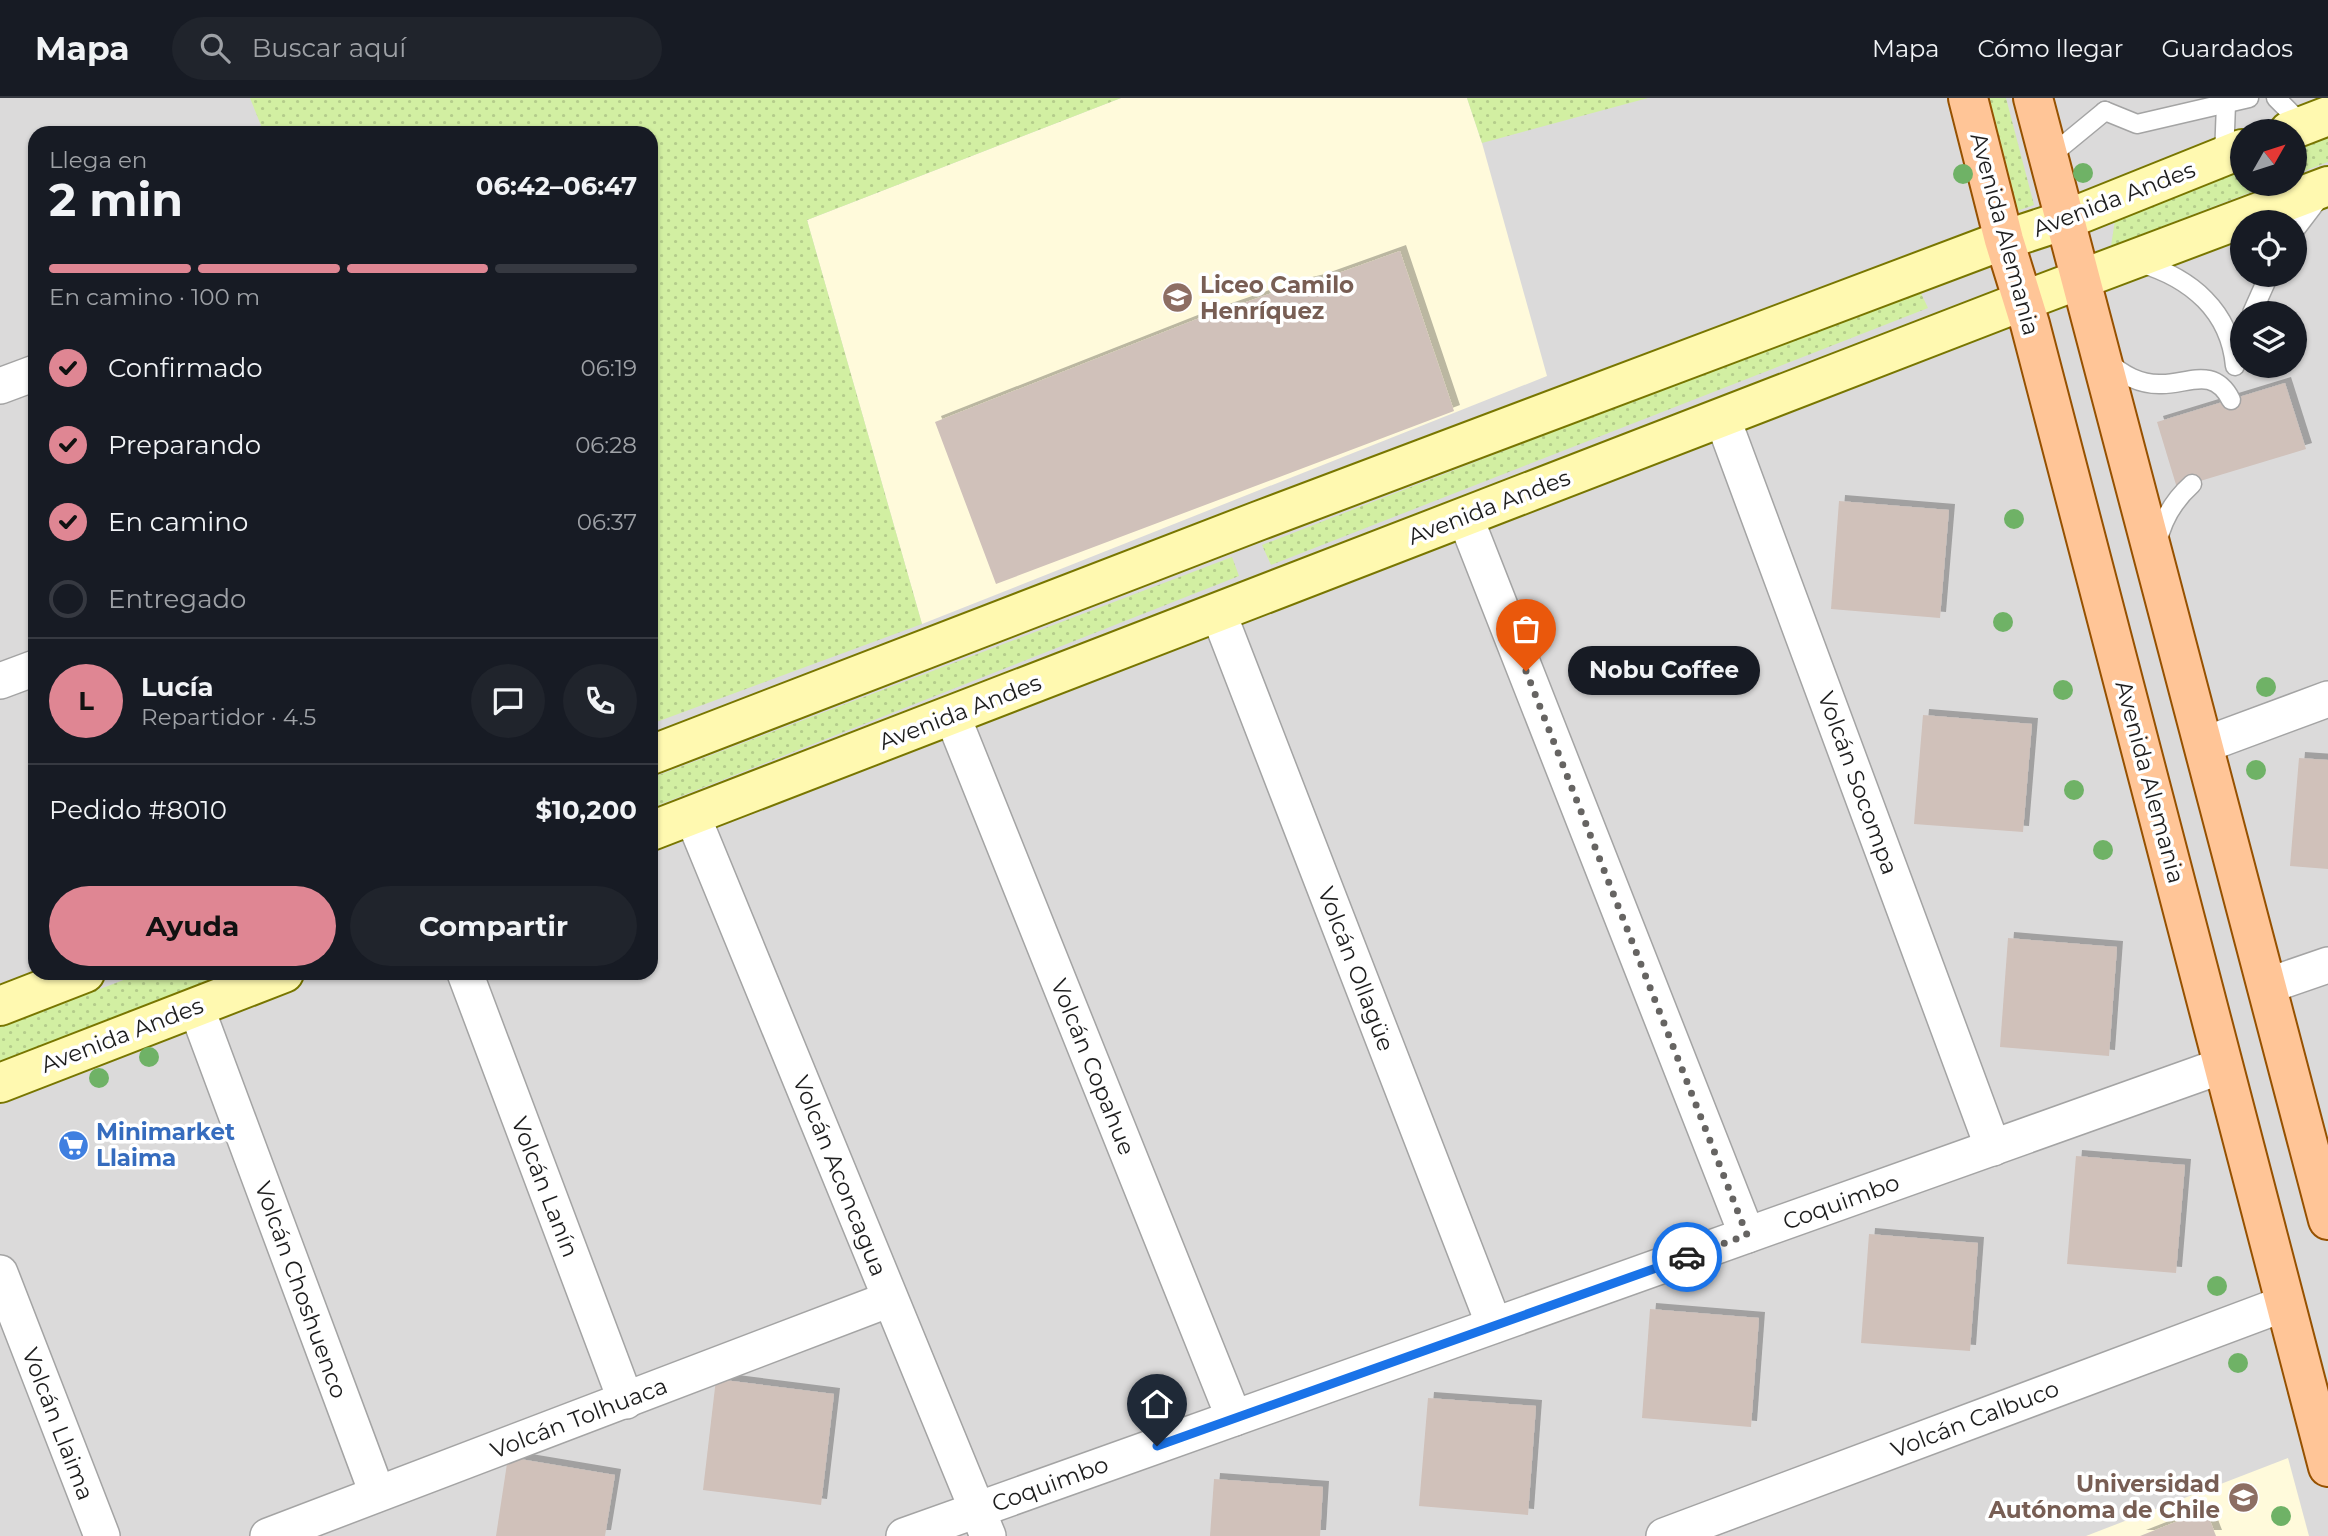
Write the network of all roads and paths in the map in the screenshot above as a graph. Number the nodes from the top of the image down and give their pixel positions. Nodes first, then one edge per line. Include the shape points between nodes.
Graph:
1 (1968, 98) edge
2 (2033, 98) edge
3 (2249, 98) edge
4 (2276, 98) edge
5 (2226, 104) junction
6 (2104, 105) edge
7 (2301, 119) edge
8 (2230, 131) edge
9 (2230, 153) edge
10 (2049, 157) junction
11 (2328, 186) edge
12 (2307, 214) edge
13 (2066, 220) junction
14 (2004, 240) junction
15 (2132, 260) junction
16 (2081, 279) junction
17 (2023, 301) junction
18 (2230, 338) edge
19 (2100, 350) junction
20 (28, 376) edge
21 (2233, 378) edge
22 (0, 386) edge
23 (1722, 417) junction
24 (2192, 484) dead end
25 (1465, 517) junction
26 (2154, 557) junction
27 (1218, 612) junction
28 (28, 671) edge
29 (0, 681) edge
30 (2328, 699) edge
31 (952, 715) junction
32 (2204, 746) junction
33 (658, 752) edge
34 (692, 815) junction
35 (658, 828) edge
36 (2328, 965) edge
37 (68, 980) edge
38 (266, 980) edge
39 (468, 980) edge
40 (2267, 986) junction
41 (0, 1006) edge
42 (195, 1007) junction
43 (2224, 1066) junction
44 (0, 1083) edge
45 (2291, 1084) junction
46 (1993, 1148) junction
47 (2328, 1220) edge
48 (1747, 1235) junction
49 (0, 1273) edge
50 (890, 1299) junction
51 (2286, 1303) junction
52 (1494, 1325) junction
53 (625, 1401) junction
54 (1234, 1418) junction
55 (2328, 1467) edge
56 (377, 1493) junction
57 (983, 1523) edge
58 (102, 1536) edge
59 (268, 1536) edge
60 (904, 1536) edge
61 (1664, 1536) edge

1 - 14 main road, Avenida Alemania
2 - 10 main road
3 - 5 lane
4 - 7 lane
5 - 6 lane via 2137,124
5 - 8 lane
6 - 10 lane
9 - 13 main road, Avenida Andes
10 - 13 main road
11 - 12 lane
11 - 15 main road, Avenida Andes
13 - 14 main road, Avenida Andes
13 - 16 main road
14 - 17 main road, Avenida Alemania
14 - 33 main road, Avenida Andes
15 - 16 main road, Avenida Andes
15 - 18 lane via 2176,277 2196,291 2213,308
16 - 17 main road, Avenida Andes
16 - 19 main road
17 - 23 main road, Avenida Andes
17 - 43 main road, Avenida Alemania
19 - 21 lane via 2121,373 2136,380 2162,384 2204,379 2217,384 2230,398
19 - 26 main road
20 - 22 street
23 - 25 main road, Avenida Andes
23 - 46 street, Volcán Socompa
24 - 26 lane via 2169,511
25 - 27 main road, Avenida Andes
25 - 48 street
26 - 32 main road
27 - 31 main road, Avenida Andes
27 - 52 street, Volcán Ollagüe
28 - 29 street
30 - 32 street
31 - 34 main road, Avenida Andes
31 - 54 street, Volcán Copahue
32 - 40 main road
34 - 35 main road, Avenida Andes
34 - 50 street, Volcán Aconcagua
36 - 40 street
37 - 41 main road
38 - 42 main road, Avenida Andes
39 - 53 street, Volcán Lanín
40 - 45 main road
42 - 44 main road, Avenida Andes
42 - 56 street, Volcán Choshuenco
43 - 45 main road via 2259,1070
43 - 46 street, Coquimbo
43 - 51 main road, Avenida Alemania
45 - 47 main road
46 - 48 street, Coquimbo
48 - 52 street, Coquimbo
49 - 58 street, Volcán Llaima
50 - 53 street, Volcán Tolhuaca
50 - 57 street, Volcán Aconcagua
51 - 55 main road, Avenida Alemania
51 - 61 street, Volcán Calbuco
52 - 54 street, Coquimbo
53 - 56 street, Volcán Tolhuaca
54 - 57 street, Coquimbo
56 - 59 street, Volcán Tolhuaca
57 - 60 street, Coquimbo

